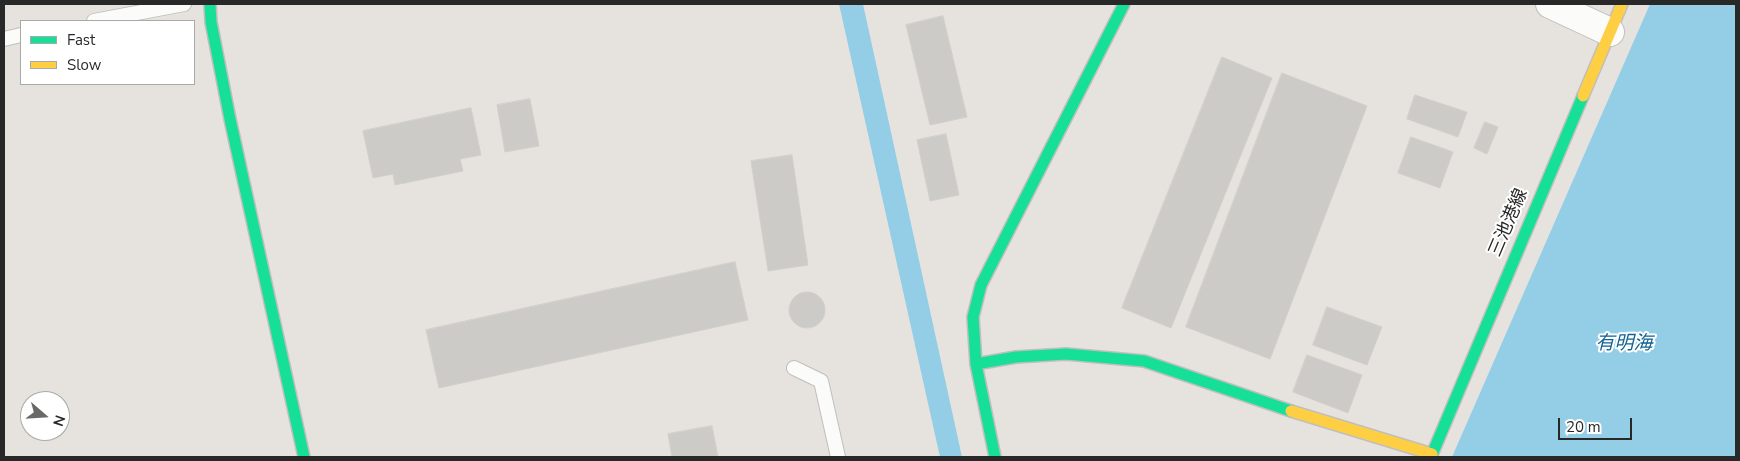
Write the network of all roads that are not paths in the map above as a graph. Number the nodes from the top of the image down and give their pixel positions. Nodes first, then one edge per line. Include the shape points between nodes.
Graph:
1 (184, 4) edge
2 (210, 4) edge
3 (1124, 4) edge
4 (1550, 4) edge
5 (1622, 4) edge
6 (99, 20) edge
7 (1610, 32) junction
8 (20, 35) edge
9 (4, 39) edge
10 (976, 364) junction
11 (794, 368) dead end
12 (1431, 455) edge
13 (304, 457) edge
14 (838, 457) edge
15 (995, 457) edge

1 - 6 lane
2 - 13 street via 232,128
3 - 10 street via 981,285 972,317
4 - 7 street
5 - 7 street, 三池港線
7 - 12 street, 三池港線
8 - 9 lane
10 - 12 street via 1016,356 1066,354 1144,361
10 - 15 street
11 - 14 lane via 821,381

